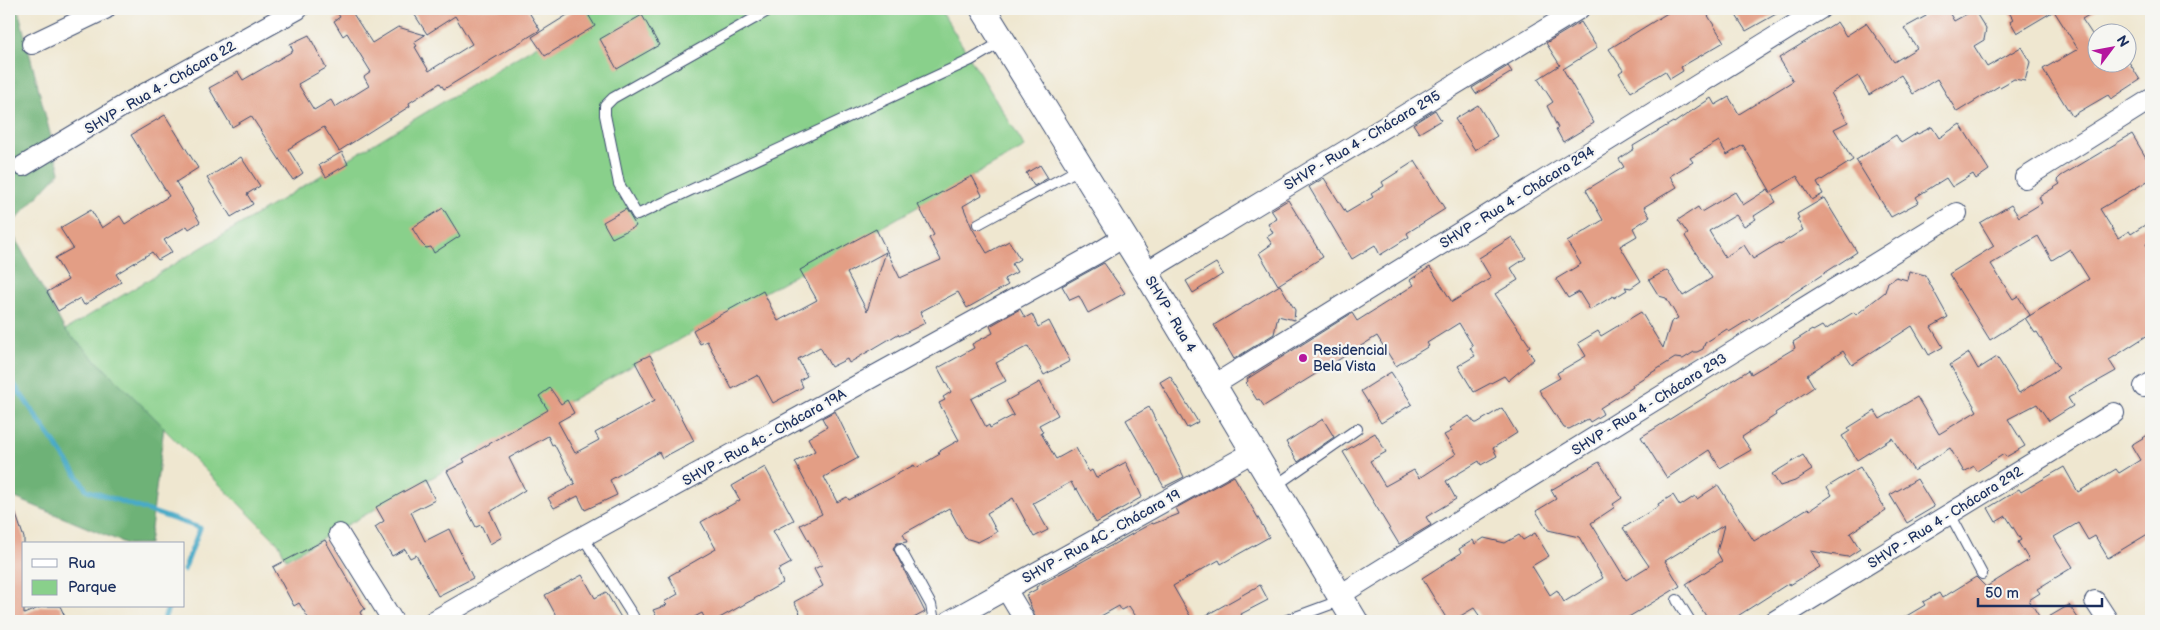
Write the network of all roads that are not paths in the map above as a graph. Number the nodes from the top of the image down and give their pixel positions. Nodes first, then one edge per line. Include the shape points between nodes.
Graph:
1 (105, 9) edge
2 (298, 9) edge
3 (771, 9) edge
4 (983, 9) edge
5 (1579, 9) edge
6 (1820, 9) edge
7 (1003, 41) junction
8 (32, 44) dead end
9 (2151, 99) edge
10 (23, 166) dead end
11 (1081, 168) junction
12 (2025, 178) dead end
13 (1957, 213) dead end
14 (978, 224) dead end
15 (1124, 236) junction
16 (1147, 274) junction
17 (1214, 385) junction
18 (2114, 412) dead end
19 (1357, 430) dead end
20 (1255, 451) junction
21 (1275, 486) junction
22 (1950, 514) junction
23 (339, 534) dead end
24 (584, 537) junction
25 (900, 549) dead end
26 (1982, 574) dead end
27 (1006, 589) junction
28 (1342, 597) junction
29 (1677, 600) dead end
30 (2095, 601) dead end
31 (633, 616) dead end
32 (393, 621) edge
33 (434, 621) edge
34 (934, 621) edge
35 (949, 621) edge
36 (1025, 621) edge
37 (1285, 621) edge
38 (1355, 621) edge
39 (1690, 621) edge
40 (1775, 621) edge
41 (2108, 621) edge

1 - 8 street
2 - 10 street, SHVP - Rua 4 - Chácara 22
3 - 7 lane via 613,98 605,106 619,184 636,215 971,60
4 - 7 street, SHVP - Rua 4
5 - 16 street, SHVP - Rua 4 - Chácara 295
6 - 17 street, SHVP - Rua 4 - Chácara 294
7 - 11 street, SHVP - Rua 4
9 - 12 street
11 - 14 lane
11 - 15 street, SHVP - Rua 4
13 - 28 street, SHVP - Rua 4 - Chácara 293
15 - 16 street, SHVP - Rua 4
15 - 24 street, SHVP - Rua 4c - Chácara 19A
16 - 17 street, SHVP - Rua 4
17 - 20 street, SHVP - Rua 4
18 - 22 street, SHVP - Rua 4 - Chácara 292
19 - 21 lane
20 - 21 street, SHVP - Rua 4
20 - 27 street, SHVP - Rua 4C - Chácara 19
21 - 28 street, SHVP - Rua 4
22 - 26 lane
22 - 40 street, SHVP - Rua 4 - Chácara 292
23 - 32 street
24 - 31 lane
24 - 33 street, SHVP - Rua 4c - Chácara 19A
25 - 34 lane via 931,605
27 - 35 street, SHVP - Rua 4C - Chácara 19
27 - 36 street
28 - 37 lane
28 - 38 street, SHVP - Rua 4
29 - 39 lane
30 - 41 street

